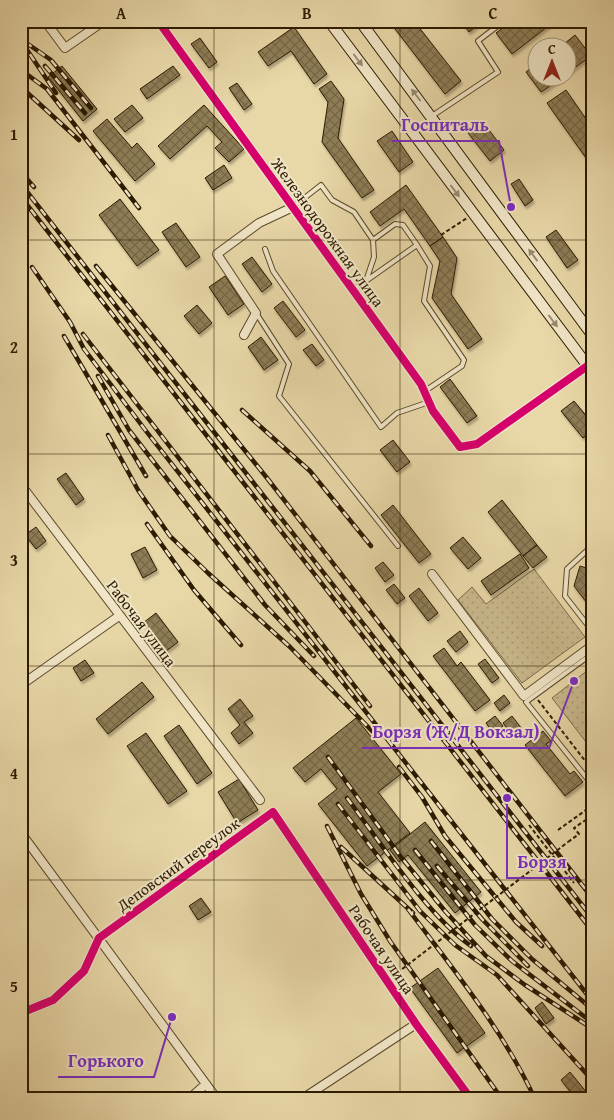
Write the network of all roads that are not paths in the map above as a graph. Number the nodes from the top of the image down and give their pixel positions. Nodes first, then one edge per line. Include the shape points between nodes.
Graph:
1 (45, 21) edge
2 (104, 21) edge
3 (158, 21) edge
4 (329, 21) edge
5 (360, 21) edge
6 (504, 21) edge
7 (432, 116) junction
8 (293, 207) junction
9 (374, 240) junction
10 (417, 245) junction
11 (265, 249) dead end
12 (366, 280) junction
13 (353, 290) junction
14 (256, 313) junction
15 (244, 335) dead end
16 (593, 336) edge
17 (591, 367) edge
18 (425, 391) junction
19 (430, 402) junction
20 (21, 485) edge
21 (593, 519) edge
22 (593, 528) edge
23 (593, 545) edge
24 (398, 546) dead end
25 (432, 574) dead end
26 (119, 616) junction
27 (593, 632) edge
28 (593, 645) edge
29 (593, 653) edge
30 (21, 685) edge
31 (593, 786) edge
32 (260, 800) dead end
33 (273, 812) joint
34 (21, 833) edge
35 (99, 938) junction
36 (21, 1013) edge
37 (416, 1024) junction
38 (206, 1084) junction
39 (189, 1099) edge
40 (217, 1099) edge
41 (302, 1099) edge
42 (471, 1099) edge

1 - 2 street via 65,48
3 - 8 street, Железнодорожная улица
4 -> 17 street
7 -> 5 street
6 - 7 lane via 478,41 498,72
16 -> 7 street
8 - 9 lane via 321,185 332,200 354,212
8 - 13 street, Железнодорожная улица
8 - 14 street via 259,223 217,254
9 - 10 lane via 398,223
9 - 12 lane via 374,257
10 - 12 lane
10 - 18 lane via 430,266 424,300 464,360 462,366
11 - 19 lane via 273,271 381,427 397,413
12 - 13 lane
13 - 18 street, Железнодорожная улица
14 - 15 street
14 - 24 lane via 288,364 279,396
17 - 19 street, Железнодорожная улица via 477,444 460,447
18 - 19 street, Железнодорожная улица
20 - 26 street, Рабочая улица
21 - 22 lane
23 - 27 lane via 568,568 565,596
25 - 28 street via 524,696
26 - 30 street
26 - 32 street, Рабочая улица
29 - 31 lane via 526,702
33 - 35 street, Деповский переулок
33 - 37 street, Рабочая улица
34 - 35 street
35 - 36 street via 84,971 53,1000
35 - 38 street
37 - 41 street
37 - 42 street, Рабочая улица
38 - 39 street
38 - 40 street

